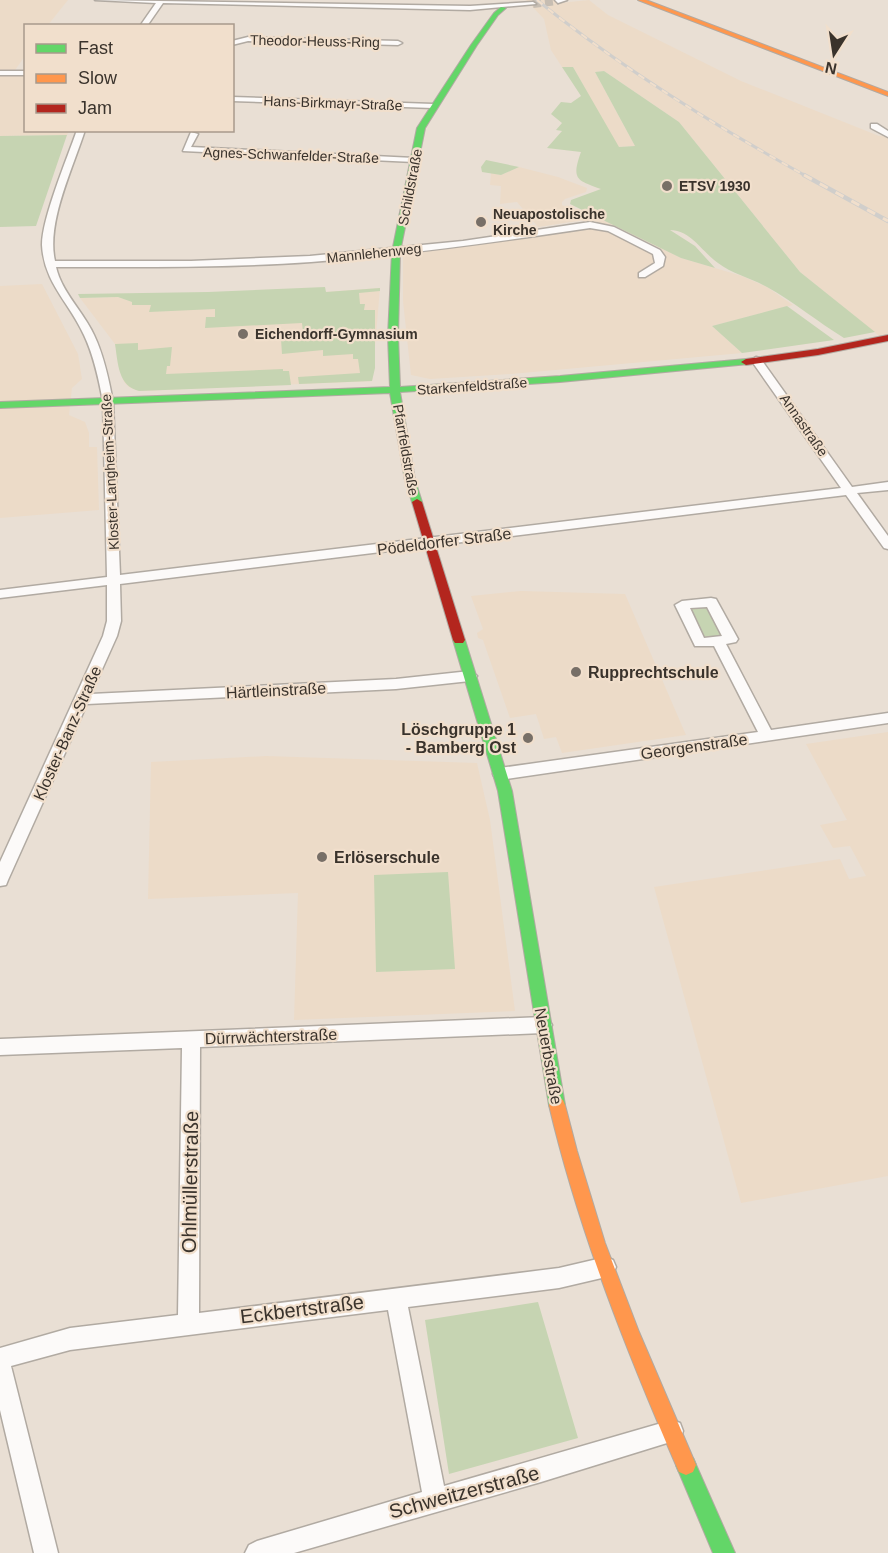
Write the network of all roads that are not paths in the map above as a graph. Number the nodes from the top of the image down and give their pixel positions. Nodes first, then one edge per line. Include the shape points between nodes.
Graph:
1 (98, 0) edge
2 (564, 0) edge
3 (641, 0) edge
4 (161, 1) edge
5 (558, 1) edge
6 (503, 4) edge
7 (533, 4) dead end
8 (144, 24) edge
9 (234, 42) edge
10 (398, 43) dead end
11 (24, 73) edge
12 (0, 74) edge
13 (888, 94) edge
14 (234, 99) edge
15 (433, 106) junction
16 (888, 122) edge
17 (80, 132) edge
18 (194, 134) dead end
19 (888, 135) edge
20 (414, 160) junction
21 (396, 252) junction
22 (49, 264) junction
23 (642, 276) dead end
24 (888, 338) edge
25 (756, 360) junction
26 (395, 391) junction
27 (0, 400) edge
28 (108, 402) junction
29 (53, 403) junction
30 (0, 405) edge
31 (888, 486) edge
32 (850, 491) junction
33 (428, 543) junction
34 (888, 545) edge
35 (115, 581) junction
36 (0, 594) edge
37 (718, 641) dead end
38 (470, 676) junction
39 (81, 699) junction
40 (888, 718) edge
41 (767, 735) junction
42 (500, 774) junction
43 (0, 880) edge
44 (543, 1025) junction
45 (192, 1039) junction
46 (0, 1047) edge
47 (606, 1268) junction
48 (396, 1297) junction
49 (188, 1324) junction
50 (0, 1359) edge
51 (0, 1366) edge
52 (672, 1431) junction
53 (435, 1500) junction
54 (46, 1553) edge
55 (257, 1553) edge
56 (723, 1553) edge

1 - 4 street
2 - 5 street
3 - 13 street
4 - 6 street
4 - 8 street
6 - 7 street
6 - 15 street, Schildstraße
9 - 10 street, Theodor-Heuss-Ring via 248,39
11 - 12 street
14 - 15 street, Hans-Birkmayr-Straße
15 - 20 street, Schildstraße via 421,128
16 - 19 street via 874,126
17 - 22 street, Kloster-Langheim-Straße via 48,229
18 - 20 street, Agnes-Schwanfelder-Straße via 186,147 189,150
20 - 21 street, Schildstraße
21 - 22 street, Mannlehenweg via 226,263
21 - 23 street, Mannlehenweg via 597,225 657,252 660,264
21 - 26 street, Schildstraße
22 - 28 street, Kloster-Langheim-Straße via 60,290 89,335
24 - 25 street, Starkenfeldstraße
25 - 26 street, Starkenfeldstraße via 547,381
25 - 32 street, Annastraße
26 - 28 street, Starkenfeldstraße
26 - 33 street, Pfarrfeldstraße via 410,480
27 - 29 street, Starkenfeldstraße
28 - 29 street, Starkenfeldstraße
28 - 35 street, Kloster-Langheim-Straße
29 - 30 street, Starkenfeldstraße
31 - 32 street, Pödeldorfer Straße
32 - 33 street, Pödeldorfer Straße
32 - 34 street, Annastraße
33 - 35 street, Pödeldorfer Straße
33 - 38 street, Neuerbstraße
35 - 36 street, Pödeldorfer Straße
35 - 39 street, Kloster-Banz-Straße via 110,636
37 - 41 street
38 - 39 street, Härtleinstraße via 396,684
38 - 42 street, Neuerbstraße
39 - 43 street, Kloster-Banz-Straße
40 - 41 street, Georgenstraße
41 - 42 street, Georgenstraße
42 - 44 street, Neuerbstraße via 515,836
44 - 45 street, Dürrwächterstraße
44 - 47 street, Neuerbstraße via 561,1123
45 - 46 street, Dürrwächterstraße
45 - 49 street, Ohlmüllerstraße
47 - 48 street, Eckbertstraße via 559,1278
47 - 52 street, Neuerbstraße
48 - 49 street, Eckbertstraße
48 - 53 street
49 - 50 street, Eckbertstraße via 70,1339
51 - 54 street
52 - 53 street, Schweitzerstraße
52 - 56 street, Neuerbstraße
53 - 55 street, Schweitzerstraße

